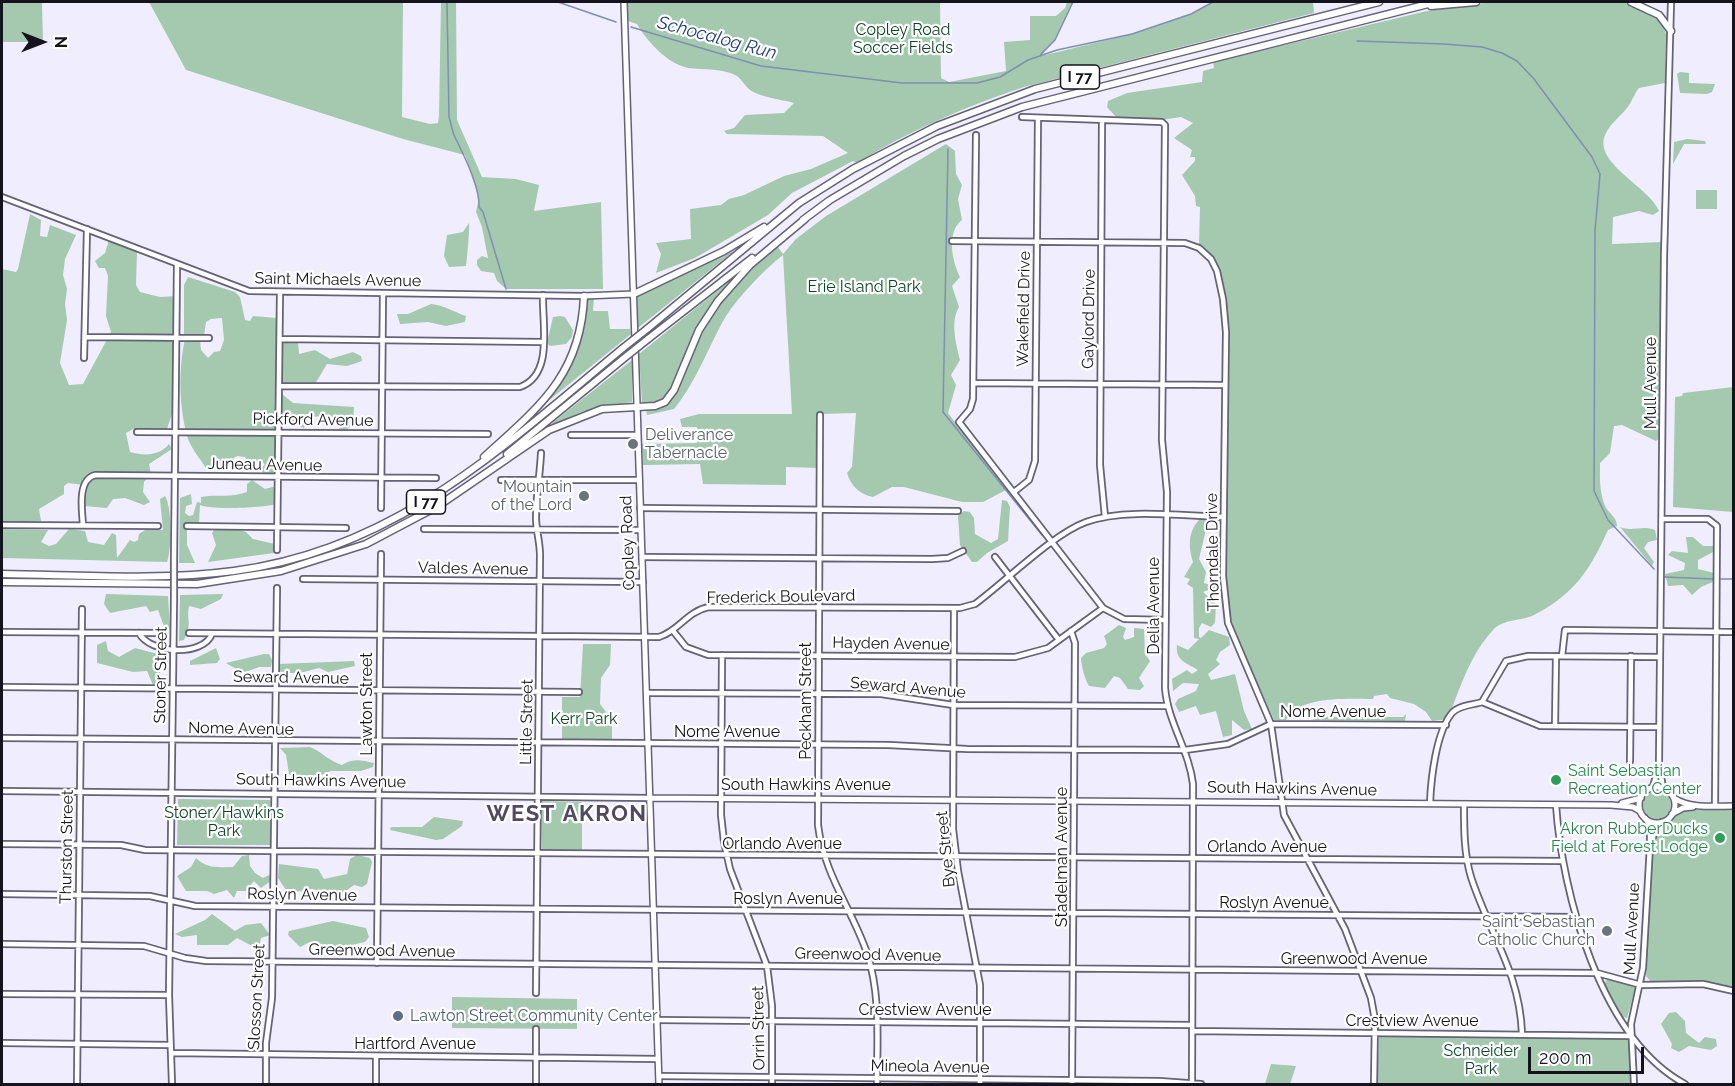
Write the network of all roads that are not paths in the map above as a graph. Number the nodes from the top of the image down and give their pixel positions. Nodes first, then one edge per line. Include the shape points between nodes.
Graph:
1 (624, 2) edge
2 (1379, 2) edge
3 (1436, 2) edge
4 (1476, 2) edge
5 (1631, 2) edge
6 (1671, 2) edge
7 (1421, 6) junction
8 (1671, 31) junction
9 (1022, 117) dead end
10 (1038, 118) junction
11 (1102, 120) junction
12 (976, 135) dead end
13 (2, 197) edge
14 (784, 214) junction
15 (805, 219) junction
16 (87, 229) junction
17 (952, 241) dead end
18 (975, 241) junction
19 (1037, 242) junction
20 (1102, 242) junction
21 (1164, 243) junction
22 (177, 265) junction
23 (280, 292) junction
24 (383, 293) junction
25 (634, 294) junction
26 (543, 295) junction
27 (584, 296) junction
28 (178, 337) junction
29 (85, 338) junction
30 (209, 338) dead end
31 (280, 339) junction
32 (382, 340) junction
33 (542, 342) junction
34 (84, 358) dead end
35 (974, 383) junction
36 (1035, 384) junction
37 (1100, 384) junction
38 (1162, 385) junction
39 (1225, 385) junction
40 (279, 386) junction
41 (382, 387) junction
42 (637, 407) junction
43 (820, 415) dead end
44 (176, 431) junction
45 (137, 432) dead end
46 (278, 432) junction
47 (382, 433) junction
48 (488, 434) dead end
49 (571, 435) dead end
50 (638, 435) junction
51 (541, 453) dead end
52 (175, 476) junction
53 (278, 477) junction
54 (480, 477) junction
55 (381, 478) junction
56 (436, 478) dead end
57 (501, 480) dead end
58 (538, 480) junction
59 (639, 480) junction
60 (453, 484) junction
61 (1014, 492) junction
62 (381, 508) dead end
63 (640, 508) junction
64 (820, 510) junction
65 (958, 510) dead end
66 (1167, 516) junction
67 (1105, 517) junction
68 (1223, 517) junction
69 (1662, 519) junction
70 (2, 525) edge
71 (83, 525) junction
72 (158, 526) dead end
73 (187, 526) dead end
74 (277, 528) junction
75 (346, 528) dead end
76 (424, 529) dead end
77 (538, 530) junction
78 (641, 530) junction
79 (1053, 543) junction
80 (278, 550) dead end
81 (963, 551) dead end
82 (381, 554) dead end
83 (642, 556) junction
84 (995, 557) dead end
85 (820, 558) junction
86 (2, 574) edge
87 (1009, 576) junction
88 (303, 579) dead end
89 (381, 580) junction
90 (2, 582) edge
91 (540, 582) junction
92 (643, 582) junction
93 (277, 588) dead end
94 (820, 607) junction
95 (954, 608) junction
96 (1102, 608) junction
97 (82, 609) dead end
98 (1165, 620) junction
99 (1071, 631) junction
100 (1660, 631) junction
101 (2, 632) edge
102 (674, 632) junction
103 (1717, 632) junction
104 (1734, 632) edge
105 (82, 633) junction
106 (139, 633) junction
107 (159, 633) dead end
108 (189, 633) dead end
109 (212, 634) junction
110 (276, 634) junction
111 (380, 635) junction
112 (540, 637) junction
113 (645, 637) junction
114 (1059, 640) junction
115 (173, 648) junction
116 (722, 655) junction
117 (819, 655) junction
118 (1559, 656) junction
119 (954, 657) junction
120 (1631, 657) junction
121 (1660, 657) junction
122 (2, 687) edge
123 (81, 687) junction
124 (173, 688) junction
125 (276, 689) junction
126 (379, 690) junction
127 (539, 692) junction
128 (579, 692) dead end
129 (647, 693) junction
130 (721, 693) junction
131 (818, 694) junction
132 (1482, 702) junction
133 (953, 705) junction
134 (1075, 706) junction
135 (1167, 706) junction
136 (1271, 724) junction
137 (1446, 725) junction
138 (1555, 726) junction
139 (1630, 726) junction
140 (1659, 726) junction
141 (2, 738) edge
142 (81, 739) junction
143 (173, 740) junction
144 (275, 741) junction
145 (379, 742) junction
146 (648, 743) junction
147 (538, 744) junction
148 (721, 744) junction
149 (818, 744) junction
150 (953, 749) junction
151 (1075, 750) junction
152 (1185, 750) junction
153 (1630, 761) dead end
154 (1659, 764) junction
155 (1653, 787) junction
156 (1664, 788) junction
157 (2, 791) edge
158 (80, 792) junction
159 (172, 793) junction
160 (274, 794) junction
161 (379, 795) junction
162 (538, 796) junction
163 (650, 798) junction
164 (721, 798) junction
165 (1641, 798) junction
166 (1674, 798) junction
167 (818, 799) junction
168 (953, 800) junction
169 (1074, 801) junction
170 (1193, 801) junction
171 (1281, 803) junction
172 (1430, 803) junction
173 (1464, 804) junction
174 (1556, 805) junction
175 (1611, 805) junction
176 (1699, 806) junction
177 (1715, 806) junction
178 (1734, 806) edge
179 (1640, 811) junction
180 (1672, 814) junction
181 (1646, 818) junction
182 (1662, 822) junction
183 (2, 844) edge
184 (79, 844) junction
185 (1650, 846) junction
186 (172, 850) junction
187 (274, 851) junction
188 (378, 852) junction
189 (537, 853) junction
190 (652, 855) junction
191 (726, 855) junction
192 (823, 856) junction
193 (956, 857) junction
194 (1074, 858) junction
195 (1193, 859) junction
196 (1309, 860) junction
197 (1467, 861) junction
198 (1562, 861) junction
199 (2, 894) edge
200 (79, 896) junction
201 (171, 901) junction
202 (273, 906) junction
203 (377, 908) junction
204 (537, 909) junction
205 (654, 910) junction
206 (747, 911) junction
207 (848, 912) junction
208 (967, 912) junction
209 (1074, 914) junction
210 (1192, 914) junction
211 (1338, 915) junction
212 (1488, 917) junction
213 (1575, 917) junction
214 (2, 944) edge
215 (78, 946) junction
216 (171, 953) junction
217 (273, 961) junction
218 (377, 963) junction
219 (537, 964) junction
220 (656, 965) junction
221 (767, 966) junction
222 (871, 967) junction
223 (978, 968) junction
224 (1073, 969) junction
225 (1192, 969) junction
226 (1361, 971) junction
227 (1512, 972) junction
228 (1597, 973) junction
229 (1641, 985) junction
230 (1734, 991) edge
231 (536, 993) dead end
232 (2, 994) edge
233 (78, 994) junction
234 (170, 995) junction
235 (657, 1020) junction
236 (773, 1021) junction
237 (877, 1022) junction
238 (981, 1023) junction
239 (1073, 1024) junction
240 (1192, 1025) junction
241 (536, 1029) dead end
242 (1192, 1031) junction
243 (1375, 1033) junction
244 (1522, 1034) junction
245 (1632, 1036) junction
246 (2, 1043) edge
247 (77, 1044) junction
248 (170, 1045) junction
249 (171, 1053) junction
250 (266, 1055) junction
251 (376, 1056) junction
252 (536, 1057) junction
253 (658, 1059) junction
254 (659, 1076) junction
255 (772, 1076) junction
256 (877, 1082) edge
257 (980, 1082) edge
258 (1072, 1082) edge
259 (1191, 1083) edge
260 (77, 1084) edge
261 (171, 1084) edge
262 (266, 1084) edge
263 (376, 1084) edge
264 (536, 1084) edge
265 (659, 1084) edge
266 (772, 1084) edge
267 (1201, 1084) edge
268 (1374, 1084) edge
269 (1635, 1084) edge
270 (1685, 1084) edge

1 - 25 main road, Copley Road
2 - 14 highway, I 77 via 1007,98 930,129 873,158
3 - 7 highway, I 77
4 - 7 highway
5 - 8 highway via 1659,15
6 - 8 street, Mull Avenue
7 - 15 highway, I 77 via 1022,107 904,156
8 - 69 street, Mull Avenue
9 - 10 street
10 - 11 street
10 - 19 street, Wakefield Drive
11 - 20 street, Gaylord Drive
11 - 21 street, Delia Avenue via 1165,124
12 - 18 street
13 - 16 street, Saint Michaels Avenue
14 - 25 highway via 724,251
14 - 60 highway, I 77, bridge
15 - 42 highway via 750,264 718,301 695,339 671,396 658,405
15 - 54 highway, I 77, bridge via 693,301
16 - 22 street, Saint Michaels Avenue
16 - 29 street
17 - 18 street, Thorndale Drive
18 - 19 street, Thorndale Drive
18 - 35 street
19 - 20 street, Thorndale Drive
19 - 36 street, Wakefield Drive
20 - 21 street, Thorndale Drive
20 - 37 street, Gaylord Drive
21 - 38 street, Delia Avenue
21 - 39 street, Thorndale Drive via 1193,245 1214,264 1225,315
22 - 23 street, Saint Michaels Avenue via 243,290
22 - 28 street, Stoner Street
23 - 24 street, Saint Michaels Avenue
23 - 31 street
24 - 26 street, Saint Michaels Avenue
24 - 32 street
25 - 27 main road
25 - 42 main road, Copley Road
26 - 27 street, Saint Michaels Avenue
26 - 33 street
27 - 60 highway via 578,341 560,379 537,407
28 - 29 street
28 - 30 street
28 - 44 street, Stoner Street
29 - 34 street
31 - 32 street
31 - 40 street
32 - 33 street
32 - 41 street
33 - 41 street via 541,367 531,382 520,387
35 - 36 street
35 - 61 street via 972,404 959,419 962,428
36 - 37 street
36 - 61 street, Wakefield Drive via 1034,469 1029,480
37 - 38 street
37 - 67 street, Gaylord Drive via 1100,465
38 - 39 street
38 - 66 street, Delia Avenue
39 - 68 street, Thorndale Drive
40 - 41 street
40 - 46 street
41 - 47 street
42 - 50 main road, Copley Road
42 - 54 highway via 596,411 549,430
43 - 64 street, Peckham Street
44 - 45 street, Pickford Avenue
44 - 46 street, Pickford Avenue
44 - 52 street, Stoner Street
46 - 47 street, Pickford Avenue
46 - 53 street
47 - 48 street, Pickford Avenue
47 - 55 street
49 - 50 street
50 - 59 main road, Copley Road
51 - 58 street, Little Street
52 - 53 street, Juneau Avenue
52 - 71 street, Juneau Avenue via 89,477 84,485
52 - 115 street, Stoner Street, bridge
53 - 55 street, Juneau Avenue
53 - 74 street
54 - 90 highway, I 77 via 424,515 366,544 281,571 197,584
55 - 56 street, Juneau Avenue
55 - 62 street
57 - 58 street
58 - 59 street
58 - 77 street, Little Street
59 - 63 main road, Copley Road
60 - 86 highway, I 77 via 372,531 279,563 189,575
61 - 79 street
63 - 64 street
63 - 78 main road, Copley Road
64 - 65 street
64 - 85 street, Peckham Street
66 - 67 street, Frederick Boulevard
66 - 68 street, Frederick Boulevard
66 - 98 street, Delia Avenue
67 - 79 street, Frederick Boulevard via 1079,525
68 - 136 street, Thorndale Drive via 1225,612
69 - 100 street, Mull Avenue
69 - 103 street via 1714,521 1717,526
70 - 71 street
71 - 72 street
73 - 74 street
74 - 75 street
74 - 80 street
76 - 77 street
77 - 78 street
77 - 91 street, Little Street
78 - 83 main road, Copley Road
79 - 87 street, Frederick Boulevard
79 - 96 street
81 - 85 street via 941,558
82 - 89 street, Lawton Street
83 - 85 street
83 - 92 main road, Copley Road
84 - 87 street
85 - 94 street, Peckham Street
87 - 95 street, Frederick Boulevard via 975,603
87 - 114 street
88 - 89 street, Valdes Avenue
89 - 91 street, Valdes Avenue
89 - 111 street, Lawton Street
91 - 92 street, Valdes Avenue
91 - 112 street, Little Street
92 - 113 main road, Copley Road
93 - 110 street, Slosson Street
94 - 95 street, Frederick Boulevard
94 - 102 street, Frederick Boulevard via 710,607 685,618
94 - 117 street, Peckham Street
95 - 119 street, Bye Street
96 - 98 street via 1124,619
96 - 99 street, Hayden Avenue
97 - 105 street, Thurston Street
98 - 135 street, Delia Avenue
99 - 114 street, Hayden Avenue
99 - 134 street, Stadelman Avenue via 1075,643
100 - 103 street
100 - 118 street via 1565,630
100 - 121 street, Mull Avenue
101 - 105 street
102 - 113 street
102 - 116 street, Hayden Avenue via 688,648 702,654
103 - 104 street
103 - 177 street
105 - 106 street
105 - 123 street, Thurston Street
106 - 107 street
106 - 115 street via 150,645
108 - 109 street
109 - 110 street
109 - 115 street via 201,646
110 - 111 street
110 - 125 street, Slosson Street
111 - 112 street
111 - 126 street, Lawton Street
112 - 113 street
112 - 127 street, Little Street
113 - 129 main road, Copley Road
114 - 119 street, Hayden Avenue via 1027,656
115 - 124 street, Stoner Street
116 - 117 street, Hayden Avenue
116 - 130 street, Orrin Street
117 - 119 street, Hayden Avenue
117 - 131 street, Peckham Street
118 - 120 street
118 - 132 street via 1514,657 1506,661
118 - 138 street
119 - 133 street, Bye Street
120 - 121 street
120 - 139 street
121 - 140 street, Mull Avenue
122 - 123 street, Seward Avenue
123 - 124 street, Seward Avenue
123 - 142 street, Thurston Street
124 - 125 street, Seward Avenue
124 - 143 street, Stoner Street
125 - 126 street, Seward Avenue
125 - 144 street, Slosson Street
126 - 127 street, Seward Avenue
126 - 145 street, Lawton Street
127 - 128 street, Seward Avenue
127 - 147 street, Little Street
129 - 130 street, Seward Avenue
129 - 146 main road, Copley Road
130 - 131 street, Seward Avenue
130 - 148 street, Orrin Street
131 - 133 street, Seward Avenue via 896,695
131 - 149 street, Peckham Street
132 - 137 street via 1460,707
132 - 138 street via 1540,726
133 - 134 street, Seward Avenue
133 - 150 street, Bye Street
134 - 135 street, Seward Avenue
134 - 151 street, Stadelman Avenue
135 - 152 street, Delia Avenue
136 - 137 street, Nome Avenue
136 - 152 street, Nome Avenue via 1228,744
136 - 171 street, Thorndale Drive
137 - 172 street via 1434,763
138 - 139 street
139 - 140 street
139 - 153 street
140 - 154 street, Mull Avenue
141 - 142 street, Nome Avenue
142 - 143 street, Nome Avenue
142 - 158 street, Thurston Street
143 - 144 street, Nome Avenue
143 - 159 street, Stoner Street
144 - 145 street, Nome Avenue
144 - 160 street, Slosson Street
145 - 147 street, Nome Avenue
145 - 161 street, Lawton Street
146 - 147 street, Nome Avenue
146 - 148 street, Nome Avenue
146 - 163 main road, Copley Road
147 - 162 street, Little Street
148 - 149 street, Nome Avenue
148 - 164 street, Orrin Street
149 - 150 street, Nome Avenue
149 - 167 street, Peckham Street
150 - 151 street, Nome Avenue
150 - 168 street, Bye Street
151 - 152 street, Nome Avenue
151 - 169 street, Stadelman Avenue
152 - 170 street, Delia Avenue via 1192,775
154 - 155 street, Mull Avenue
154 - 156 street, Mull Avenue
155 - 156 main road
155 - 165 main road
156 - 166 main road
157 - 158 street, South Hawkins Avenue
158 - 159 street, South Hawkins Avenue
158 - 184 street, Thurston Street
159 - 160 street, South Hawkins Avenue
159 - 186 street, Stoner Street
160 - 161 street, South Hawkins Avenue
160 - 187 street, Slosson Street
161 - 162 street, South Hawkins Avenue
161 - 188 street, Lawton Street
162 - 163 street, South Hawkins Avenue
162 - 189 street, Little Street
163 - 164 main road, South Hawkins Avenue
163 - 190 main road, Copley Road
164 - 167 main road, South Hawkins Avenue
164 - 191 street, Orrin Street
165 - 175 main road, South Hawkins Avenue
165 - 179 main road
166 - 176 main road
166 - 180 main road
167 - 168 main road, South Hawkins Avenue
167 - 192 street, Peckham Street
168 - 169 main road, South Hawkins Avenue
168 - 193 street, Bye Street
169 - 170 main road, South Hawkins Avenue
169 - 194 street, Stadelman Avenue
170 - 171 main road, South Hawkins Avenue
170 - 195 street, Delia Avenue
171 - 172 main road, South Hawkins Avenue
171 - 196 street, Thorndale Drive
172 - 173 main road, South Hawkins Avenue
173 - 174 main road, South Hawkins Avenue
173 - 197 street
174 - 175 main road, South Hawkins Avenue
174 - 198 street
175 - 179 main road, South Hawkins Avenue
176 - 177 main road
176 - 180 main road
177 - 178 main road
179 - 181 main road
180 - 182 main road
181 - 182 main road
181 - 185 street, Mull Avenue
182 - 185 street, Mull Avenue via 1656,827
183 - 184 street, Orlando Avenue
184 - 186 street, Orlando Avenue
184 - 200 street, Thurston Street
185 - 229 street, Mull Avenue
186 - 187 street, Orlando Avenue
186 - 201 street, Stoner Street
187 - 188 street, Orlando Avenue
187 - 202 street, Slosson Street
188 - 189 street, Orlando Avenue
188 - 203 street, Lawton Street
189 - 190 street, Orlando Avenue
189 - 204 street, Little Street
190 - 191 street, Orlando Avenue
190 - 205 main road, Copley Road
191 - 192 street, Orlando Avenue
191 - 206 street, Orrin Street
192 - 193 street, Orlando Avenue
192 - 207 street, Peckham Street
193 - 194 street, Orlando Avenue
193 - 208 street, Bye Street
194 - 195 street, Orlando Avenue
194 - 209 street, Stadelman Avenue
195 - 196 street, Orlando Avenue
195 - 210 street, Delia Avenue
196 - 197 street, Orlando Avenue
196 - 211 street, Thorndale Drive
197 - 198 street, Orlando Avenue
197 - 212 street
198 - 213 street
199 - 200 street, Roslyn Avenue
200 - 201 street, Roslyn Avenue via 153,896
200 - 215 street, Thurston Street
201 - 202 street, Roslyn Avenue via 195,906
201 - 216 street, Stoner Street
202 - 203 street, Roslyn Avenue
202 - 217 street, Slosson Street
203 - 204 street, Roslyn Avenue
203 - 218 street, Lawton Street
204 - 205 street, Roslyn Avenue
204 - 219 street, Little Street
205 - 206 street, Roslyn Avenue
205 - 220 main road, Copley Road
206 - 207 street, Roslyn Avenue
206 - 221 street, Orrin Street
207 - 208 street, Roslyn Avenue
207 - 222 street, Peckham Street
208 - 209 street, Roslyn Avenue
208 - 223 street, Bye Street
209 - 210 street, Roslyn Avenue
209 - 224 street, Stadelman Avenue
210 - 211 street, Roslyn Avenue
210 - 225 street, Delia Avenue
211 - 212 street, Roslyn Avenue
211 - 226 street, Thorndale Drive
212 - 213 street, Roslyn Avenue
212 - 227 street
213 - 228 street
214 - 215 street, Greenwood Avenue
215 - 216 street, Greenwood Avenue via 144,946
215 - 233 street, Thurston Street
216 - 217 street, Greenwood Avenue via 194,960
216 - 234 street, Stoner Street
217 - 218 street, Greenwood Avenue
217 - 250 street, Slosson Street
218 - 219 street, Greenwood Avenue
219 - 220 street, Greenwood Avenue
219 - 231 street, Little Street
220 - 221 street, Greenwood Avenue
220 - 235 main road, Copley Road
221 - 222 street, Greenwood Avenue
221 - 236 street, Orrin Street
222 - 223 street, Greenwood Avenue
222 - 237 street, Peckham Street
223 - 224 street, Greenwood Avenue
223 - 238 street, Bye Street
224 - 225 street, Greenwood Avenue
224 - 239 street, Stadelman Avenue
225 - 226 street, Greenwood Avenue
225 - 240 street, Delia Avenue
226 - 227 street, Greenwood Avenue
226 - 243 street, Thorndale Drive via 1372,1004
227 - 228 street, Greenwood Avenue
227 - 244 street
228 - 229 street, Greenwood Avenue
228 - 245 street
229 - 230 street, Greenwood Avenue via 1703,984
229 - 245 street, Mull Avenue via 1631,1024
232 - 233 street
233 - 234 street
233 - 247 street, Thurston Street
234 - 248 street, Stoner Street
235 - 236 street, Crestview Avenue
235 - 253 main road, Copley Road
236 - 237 street, Crestview Avenue
236 - 255 street, Orrin Street
237 - 238 street, Crestview Avenue
237 - 256 street, Peckham Street
238 - 239 street, Crestview Avenue
238 - 257 street, Bye Street
239 - 240 street, Crestview Avenue
239 - 258 street, Stadelman Avenue
240 - 242 street, Delia Avenue
241 - 252 street
242 - 243 street, Crestview Avenue
242 - 259 street, Delia Avenue
243 - 244 street, Crestview Avenue
243 - 268 street, Thorndale Drive
244 - 245 street, Crestview Avenue
245 - 269 street, Mull Avenue
245 - 270 street via 1654,1064
246 - 247 street
247 - 248 street
247 - 260 street, Thurston Street
248 - 249 street, Stoner Street
249 - 250 street, Hartford Avenue
249 - 261 street, Stoner Street
250 - 251 street, Hartford Avenue
250 - 262 street, Slosson Street
251 - 252 street, Hartford Avenue
251 - 263 street
252 - 253 street, Hartford Avenue
252 - 264 street
253 - 254 main road, Copley Road
254 - 255 street, Mineola Avenue
254 - 265 main road, Copley Road
255 - 256 street, Mineola Avenue
255 - 266 street, Orrin Street
256 - 257 street, Mineola Avenue
257 - 258 street, Mineola Avenue
258 - 259 street, Mineola Avenue
259 - 267 street, Mineola Avenue

